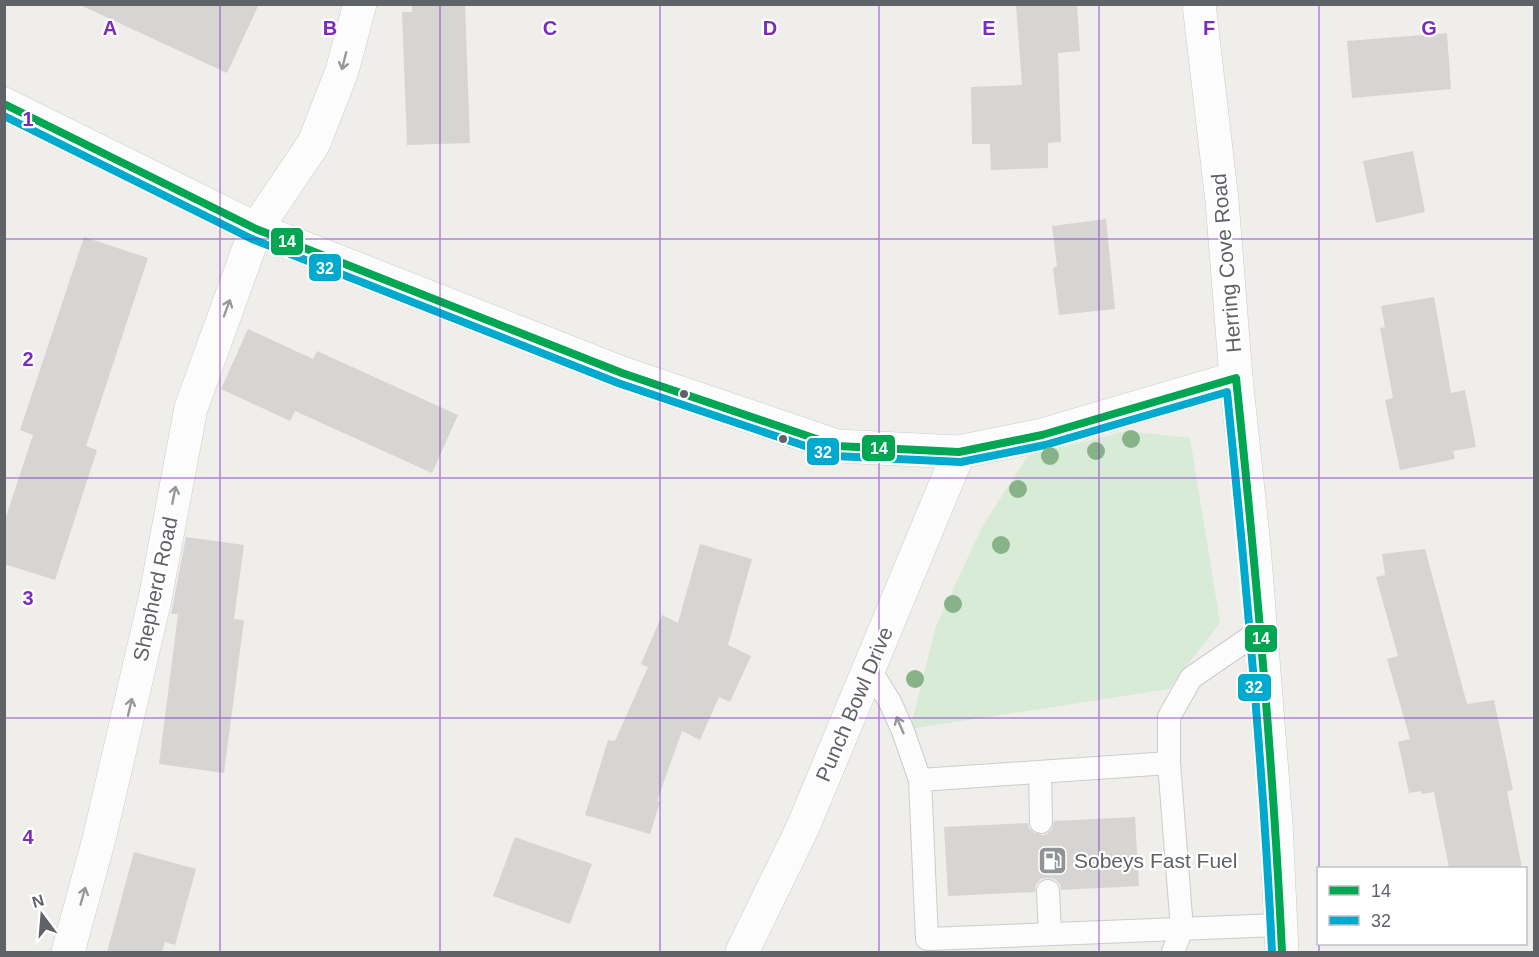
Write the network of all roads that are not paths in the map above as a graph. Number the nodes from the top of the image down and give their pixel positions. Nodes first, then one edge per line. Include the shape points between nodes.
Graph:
1 (360, 4) edge
2 (1199, 4) edge
3 (4, 104) edge
4 (256, 229) junction
5 (1236, 378) junction
6 (959, 452) junction
7 (1261, 630) junction
8 (869, 668) junction
9 (1169, 763) junction
10 (1040, 772) junction
11 (920, 780) junction
12 (1041, 822) dead end
13 (1048, 891) dead end
14 (1182, 929) junction
15 (1050, 934) junction
16 (1281, 939) edge
17 (924, 946) edge
18 (68, 952) edge
19 (742, 952) edge
20 (1173, 952) edge

1 -> 4 street, Shepherd Road via 342,72 314,143
2 - 5 street, Herring Cove Road via 1222,201
3 - 4 street
4 - 6 street via 622,373 837,446
18 -> 4 street, Shepherd Road via 99,839 152,610 191,408
5 - 6 street via 1042,435
5 - 7 street, Herring Cove Road
6 - 8 street, Punch Bowl Drive
7 - 9 lane via 1191,678 1169,717
7 - 16 street, Herring Cove Road
11 -> 8 lane via 890,702
8 - 19 street, Punch Bowl Drive via 803,827
9 - 10 lane
9 - 14 lane
10 - 11 lane
10 - 12 lane
11 - 17 lane
13 - 15 lane
14 - 15 lane
14 - 16 lane
14 - 20 lane
15 - 17 lane

